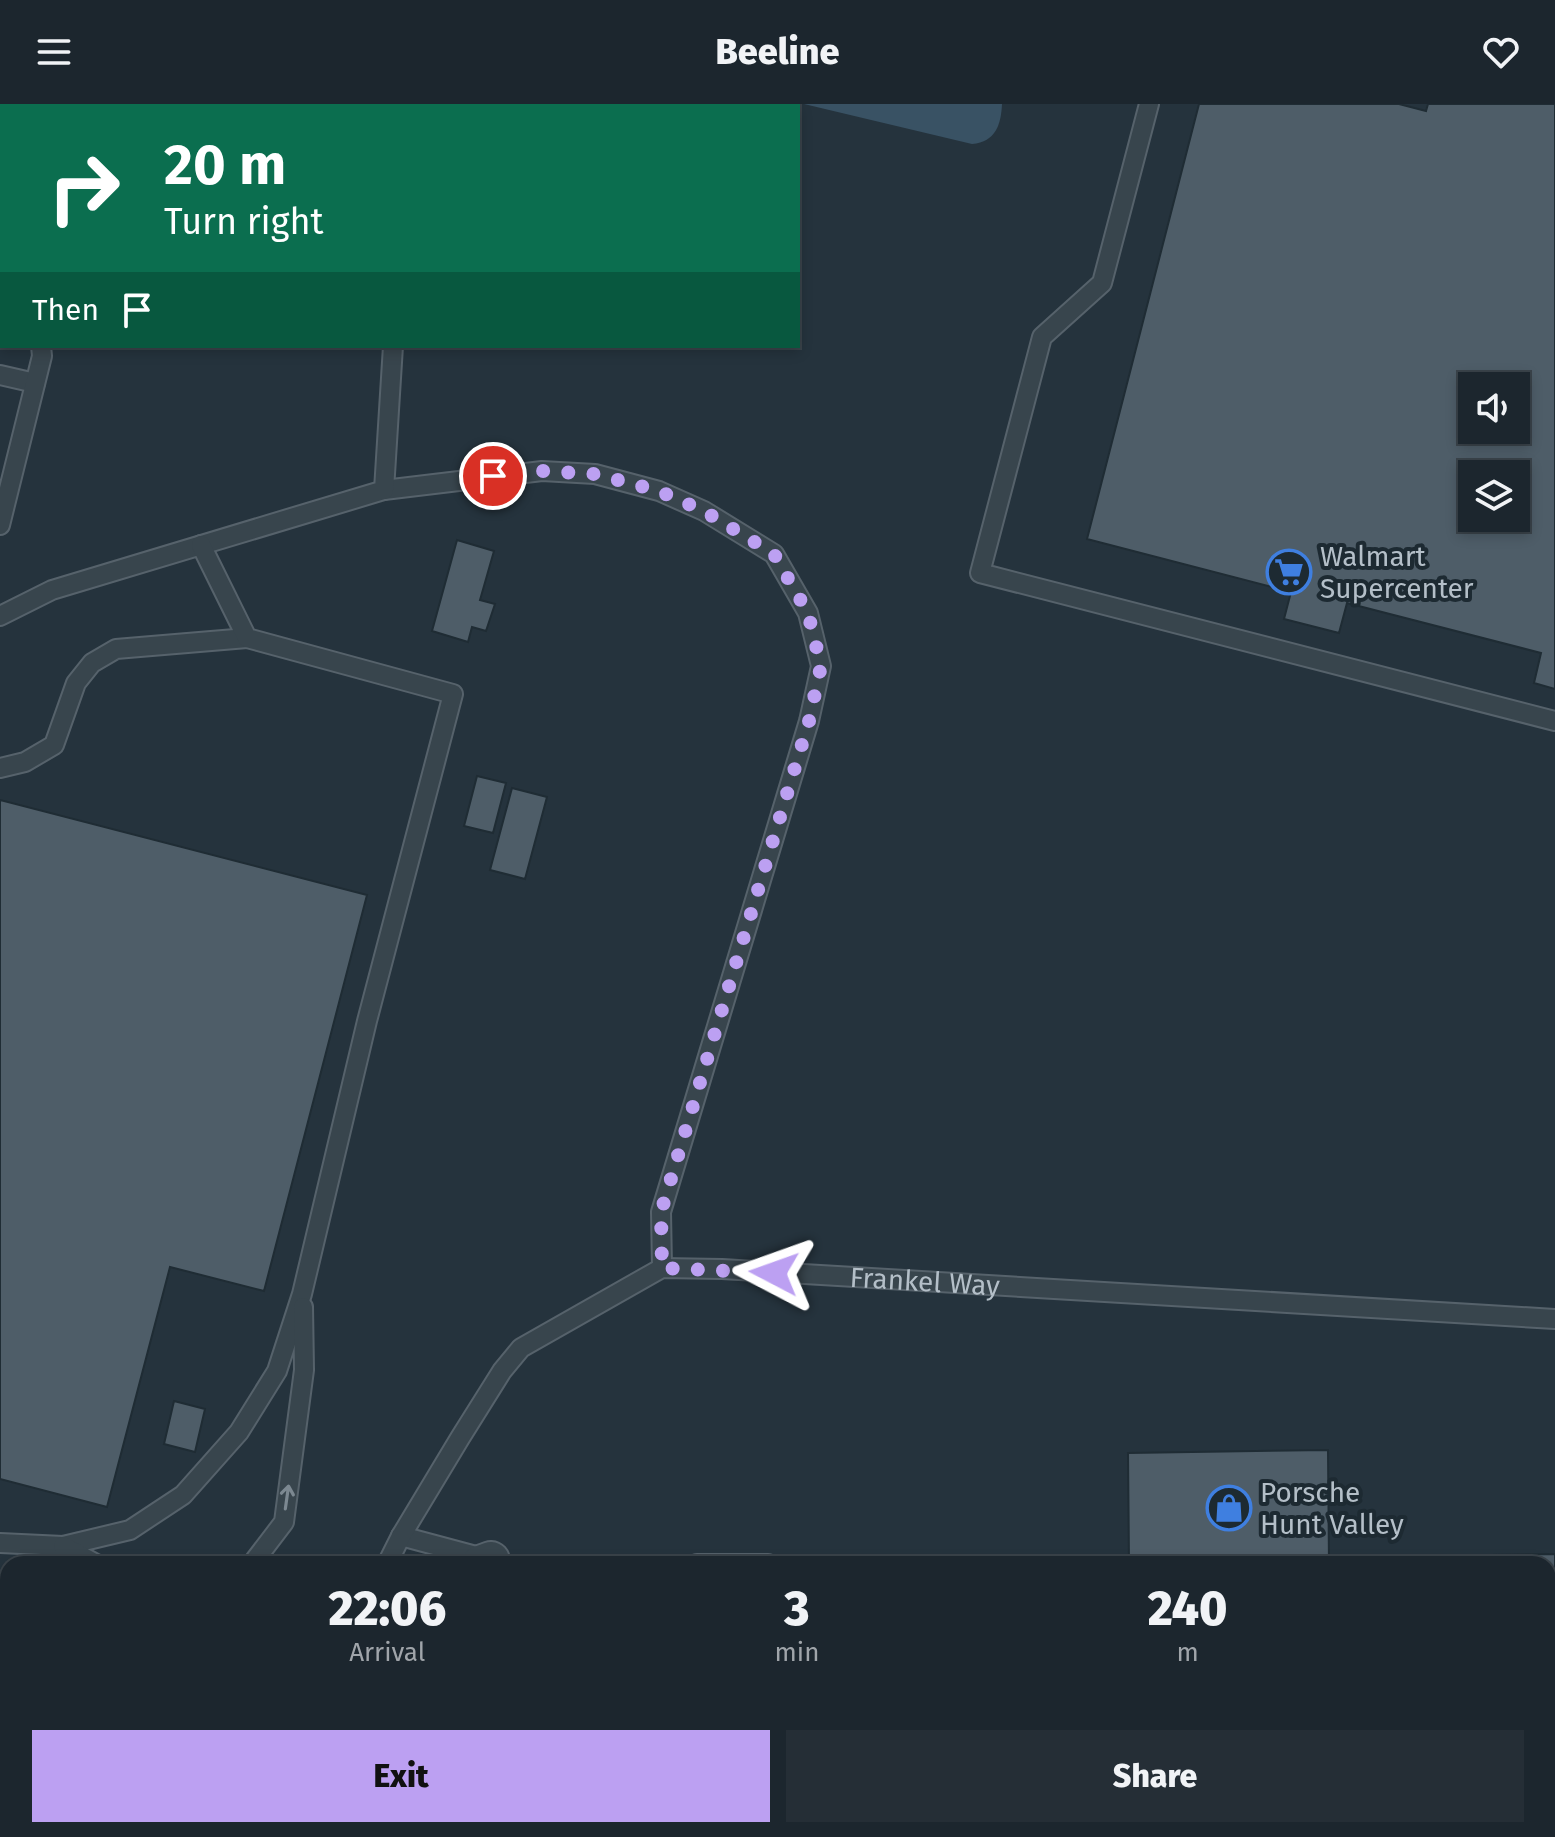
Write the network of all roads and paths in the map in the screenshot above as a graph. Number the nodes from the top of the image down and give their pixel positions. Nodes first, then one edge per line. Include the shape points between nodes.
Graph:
1 (1149, 104) edge
2 (41, 348) edge
3 (393, 348) edge
4 (0, 375) edge
5 (35, 383) junction
6 (384, 490) junction
7 (0, 525) edge
8 (201, 545) junction
9 (0, 616) edge
10 (247, 638) junction
11 (1555, 721) edge
12 (0, 768) edge
13 (662, 1268) junction
14 (302, 1294) junction
15 (1555, 1319) edge
16 (401, 1536) junction
17 (0, 1543) edge
18 (63, 1546) junction
19 (81, 1556) edge
20 (258, 1556) edge
21 (391, 1556) edge
22 (469, 1556) edge

1 - 11 lane via 1102,283 1042,337 980,573
2 - 5 lane
3 - 6 lane
4 - 5 lane
5 - 7 lane
6 - 8 lane
6 - 13 lane via 542,471 595,474 659,491 704,511 774,554 808,613 821,666 809,721 661,1212
8 - 9 lane via 52,590
8 - 10 lane
10 - 12 lane via 116,649 92,663 76,683 54,745 25,762
10 - 14 lane via 453,694
13 - 15 lane, Frankel Way
13 - 16 lane via 521,1348
14 - 18 lane via 277,1371 239,1432 183,1495 130,1530
20 -> 14 lane via 284,1522 304,1370
16 - 21 lane
16 - 22 lane
17 - 18 lane
18 - 19 lane

